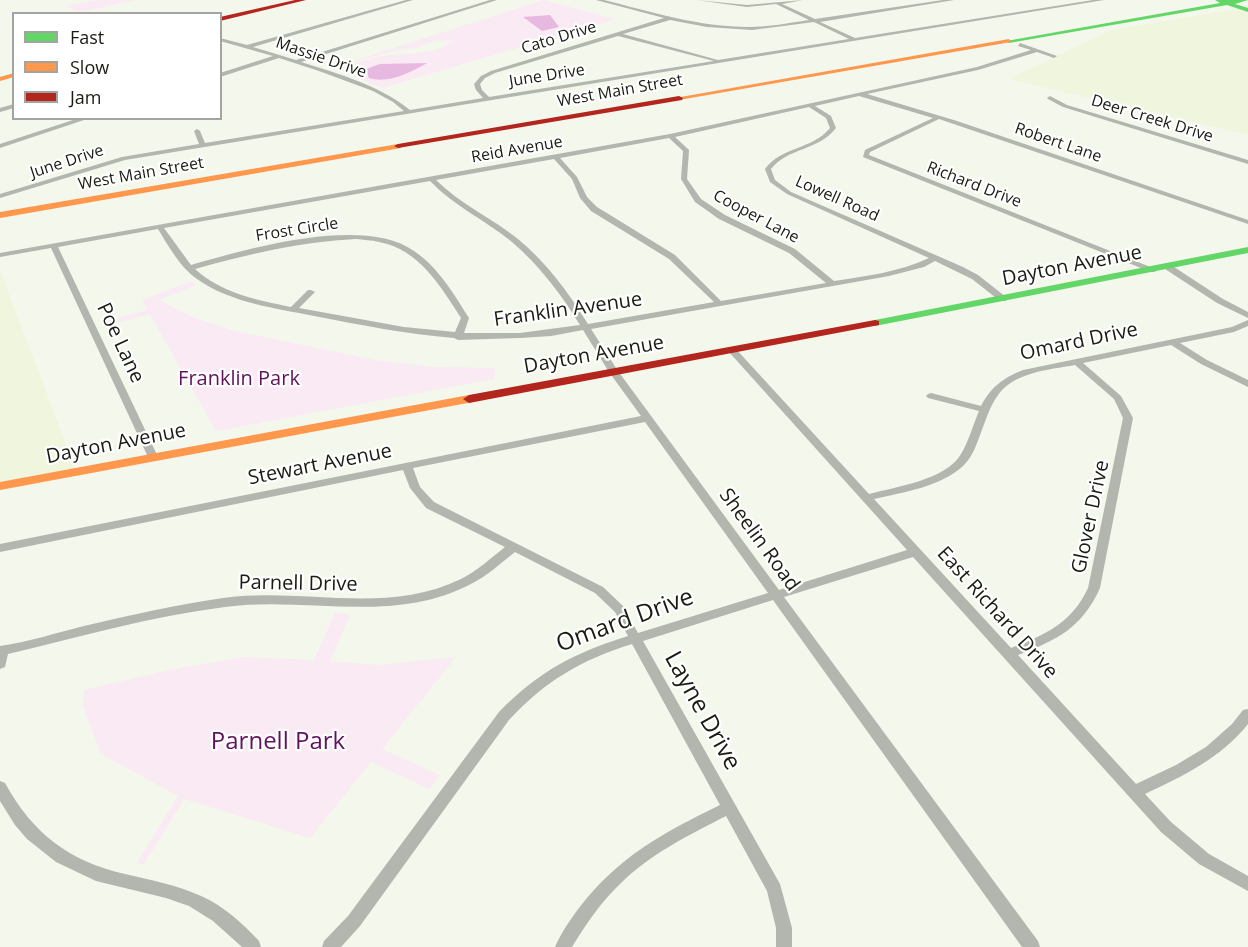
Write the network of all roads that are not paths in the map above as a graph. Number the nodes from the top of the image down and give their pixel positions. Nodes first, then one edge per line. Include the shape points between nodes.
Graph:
1 (303, 0) edge
2 (411, 0) edge
3 (490, 0) edge
4 (598, 0) edge
5 (698, 0) edge
6 (771, 0) edge
7 (801, 0) edge
8 (952, 0) edge
9 (1064, 0) edge
10 (1102, 0) edge
11 (1246, 0) edge
12 (1221, 1) edge
13 (778, 3) junction
14 (1076, 4) junction
15 (1248, 9) edge
16 (671, 18) junction
17 (222, 19) edge
18 (815, 21) junction
19 (618, 34) junction
20 (222, 40) edge
21 (855, 40) junction
22 (1020, 45) dead end
23 (247, 47) junction
24 (1035, 51) junction
25 (1054, 56) dead end
26 (277, 57) junction
27 (294, 62) junction
28 (722, 62) junction
29 (621, 67) dead end
30 (222, 74) edge
31 (633, 76) junction
32 (859, 94) junction
33 (1050, 98) dead end
34 (488, 100) junction
35 (810, 105) junction
36 (409, 112) junction
37 (936, 116) junction
38 (81, 120) edge
39 (197, 131) dead end
40 (670, 136) junction
41 (0, 146) edge
42 (204, 146) junction
43 (556, 157) junction
44 (1248, 162) edge
45 (432, 179) junction
46 (0, 196) edge
47 (0, 208) edge
48 (0, 215) edge
49 (1248, 222) edge
50 (160, 227) junction
51 (54, 246) junction
52 (1248, 250) edge
53 (0, 255) edge
54 (935, 258) junction
55 (1168, 267) junction
56 (189, 268) junction
57 (1154, 270) junction
58 (834, 284) junction
59 (311, 292) dead end
60 (1003, 300) junction
61 (719, 303) junction
62 (292, 309) junction
63 (1248, 315) edge
64 (1248, 323) edge
65 (586, 327) junction
66 (458, 337) junction
67 (1173, 342) junction
68 (732, 350) junction
69 (1077, 362) junction
70 (614, 372) junction
71 (1248, 384) edge
72 (931, 396) dead end
73 (985, 410) junction
74 (648, 418) junction
75 (153, 457) junction
76 (407, 466) junction
77 (0, 486) edge
78 (866, 498) junction
79 (513, 547) junction
80 (0, 548) edge
81 (915, 552) junction
82 (776, 594) junction
83 (635, 638) junction
84 (1, 650) edge
85 (1008, 654) junction
86 (0, 664) edge
87 (1248, 714) edge
88 (0, 787) edge
89 (1134, 792) junction
90 (729, 807) junction
91 (1248, 884) edge
92 (253, 947) edge
93 (330, 947) edge
94 (563, 947) edge
95 (784, 947) edge
96 (1032, 947) edge

1 - 17 main road
2 - 23 street
3 - 27 street
4 - 16 street
5 - 13 street via 733,6
6 - 13 street
7 - 13 street
8 - 18 street
9 - 14 street
10 - 14 street, June Drive
11 - 12 main road, West Main Street
12 - 15 main road
12 - 47 main road, West Main Street
12 - 48 main road, West Main Street
13 - 18 street
14 - 21 street, June Drive
16 - 18 street via 738,29
16 - 19 street, Cato Drive
18 - 21 street
19 - 28 street
19 - 34 street, Cato Drive via 487,75 479,81 478,88
20 - 23 street, Massie Drive
21 - 28 street, June Drive
22 - 24 street
23 - 26 street, Massie Drive
24 - 25 street
24 - 32 street, Reid Avenue
26 - 27 street, Massie Drive
26 - 30 street
27 - 36 street, Massie Drive via 394,100
28 - 31 street, June Drive
29 - 31 street
31 - 34 street, June Drive
32 - 35 street, Reid Avenue
32 - 37 street, Robert Lane
33 - 44 street, Deer Creek Drive
34 - 36 street, June Drive
35 - 40 street, Reid Avenue
35 - 54 street, Lowell Road via 829,117 833,128 823,138 774,161 768,172 772,181 789,193
36 - 42 street, June Drive
37 - 49 street, Robert Lane
37 - 57 street, Richard Drive via 867,151 865,156
38 - 41 street
39 - 42 street
40 - 43 street, Reid Avenue
40 - 58 street, Cooper Lane via 686,150 684,179 698,200 722,217 792,251
42 - 46 street, June Drive via 102,163
43 - 45 street, Reid Avenue
43 - 61 street via 594,209 672,257
45 - 50 street, Reid Avenue
45 - 65 street, Sheelin Road via 446,194 534,257
50 - 51 street, Reid Avenue
50 - 56 street, Franklin Avenue
51 - 53 street, Reid Avenue
51 - 75 street, Poe Lane
52 - 55 main road, Dayton Avenue
54 - 58 street, Franklin Avenue via 903,271
54 - 60 street, Lowell Road via 975,277
55 - 57 main road, Dayton Avenue
55 - 63 street
56 - 62 street, Franklin Avenue via 231,294
56 - 66 street, Frost Circle via 327,238 382,239 409,250 441,283 465,318
57 - 60 main road, Dayton Avenue
58 - 61 street, Franklin Avenue
59 - 62 street
60 - 68 main road, Dayton Avenue
61 - 65 street, Franklin Avenue
62 - 66 street, Franklin Avenue via 407,332
64 - 67 street, Omard Drive
65 - 66 street, Franklin Avenue via 520,336
65 - 70 street, Sheelin Road
67 - 69 street, Omard Drive
67 - 71 street
68 - 70 main road, Dayton Avenue
68 - 78 street, East Richard Drive
69 - 73 street, Omard Drive via 1009,379 994,391
69 - 85 street, Glover Drive via 1118,398 1128,418 1094,588 1085,608 1071,624 1046,640
70 - 74 street, Sheelin Road
70 - 75 main road, Dayton Avenue
72 - 73 street
73 - 78 street, Omard Drive via 968,453 955,467 935,478
74 - 76 street, Stewart Avenue
74 - 82 street, Sheelin Road
75 - 77 main road, Dayton Avenue
76 - 79 street, Layne Drive via 415,488 430,505
76 - 80 street, Stewart Avenue
78 - 81 street, East Richard Drive
79 - 83 street, Layne Drive via 599,590 618,609
79 - 84 street, Parnell Drive via 466,581 442,593 405,602 230,602
81 - 82 street, Omard Drive
81 - 85 street, East Richard Drive
82 - 83 street, Omard Drive
82 - 96 street, Sheelin Road
83 - 90 street, Layne Drive
83 - 93 street, Omard Drive via 569,662 522,696 354,921
84 - 86 street
85 - 89 street, East Richard Drive
87 - 89 street via 1213,750 1186,768
88 - 92 street via 17,818 55,854 93,872 195,901 226,920
89 - 91 street, East Richard Drive via 1179,840
90 - 94 street via 675,834 630,863 590,904
90 - 95 street, Layne Drive via 774,889 784,927

